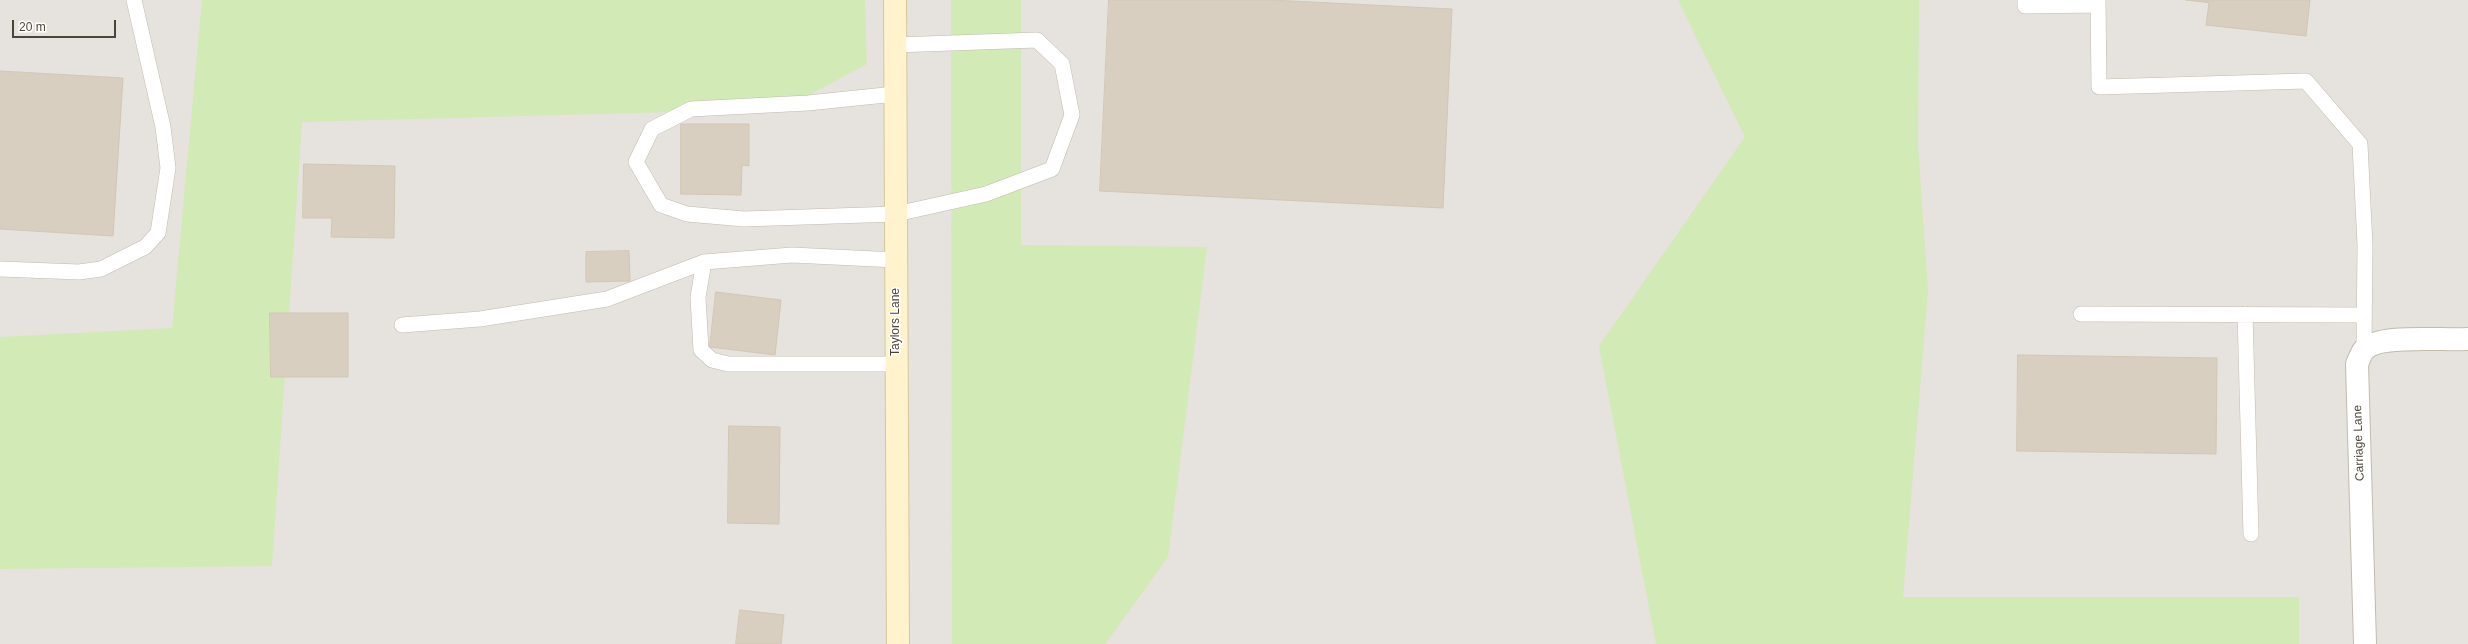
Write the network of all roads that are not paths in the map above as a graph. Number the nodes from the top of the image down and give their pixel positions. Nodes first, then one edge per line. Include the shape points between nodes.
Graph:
1 (134, 0) edge
2 (895, 0) edge
3 (2025, 0) edge
4 (2098, 2) edge
5 (895, 45) junction
6 (895, 94) junction
7 (896, 214) junction
8 (896, 260) junction
9 (704, 262) junction
10 (0, 269) edge
11 (2081, 314) dead end
12 (2245, 314) junction
13 (2364, 315) junction
14 (402, 326) dead end
15 (2468, 339) edge
16 (2364, 350) junction
17 (897, 364) junction
18 (2251, 534) dead end
19 (898, 644) edge
20 (2365, 644) edge

1 - 10 lane via 163,127 168,175 158,233 145,247 101,269 79,272
2 - 5 street, Taylors Lane
3 - 4 lane via 2025,6
4 - 13 lane via 2099,87 2306,81 2360,144 2365,246
5 - 6 street, Taylors Lane
5 - 7 lane via 1037,40 1062,64 1072,115 1052,169 986,194
6 - 7 street, Taylors Lane
6 - 7 lane via 808,103 690,109 652,129 636,162 661,205 687,214 744,219
7 - 8 street, Taylors Lane
8 - 9 lane via 792,255
8 - 17 street, Taylors Lane
9 - 14 lane via 608,299 480,319
9 - 17 lane via 698,297 701,350 712,360 728,364
11 - 12 lane
12 - 13 lane
12 - 18 lane
13 - 16 lane
15 - 16 street via 2398,339 2373,343
16 - 20 street, Carriage Lane via 2357,364 2356,378
17 - 19 street, Taylors Lane

